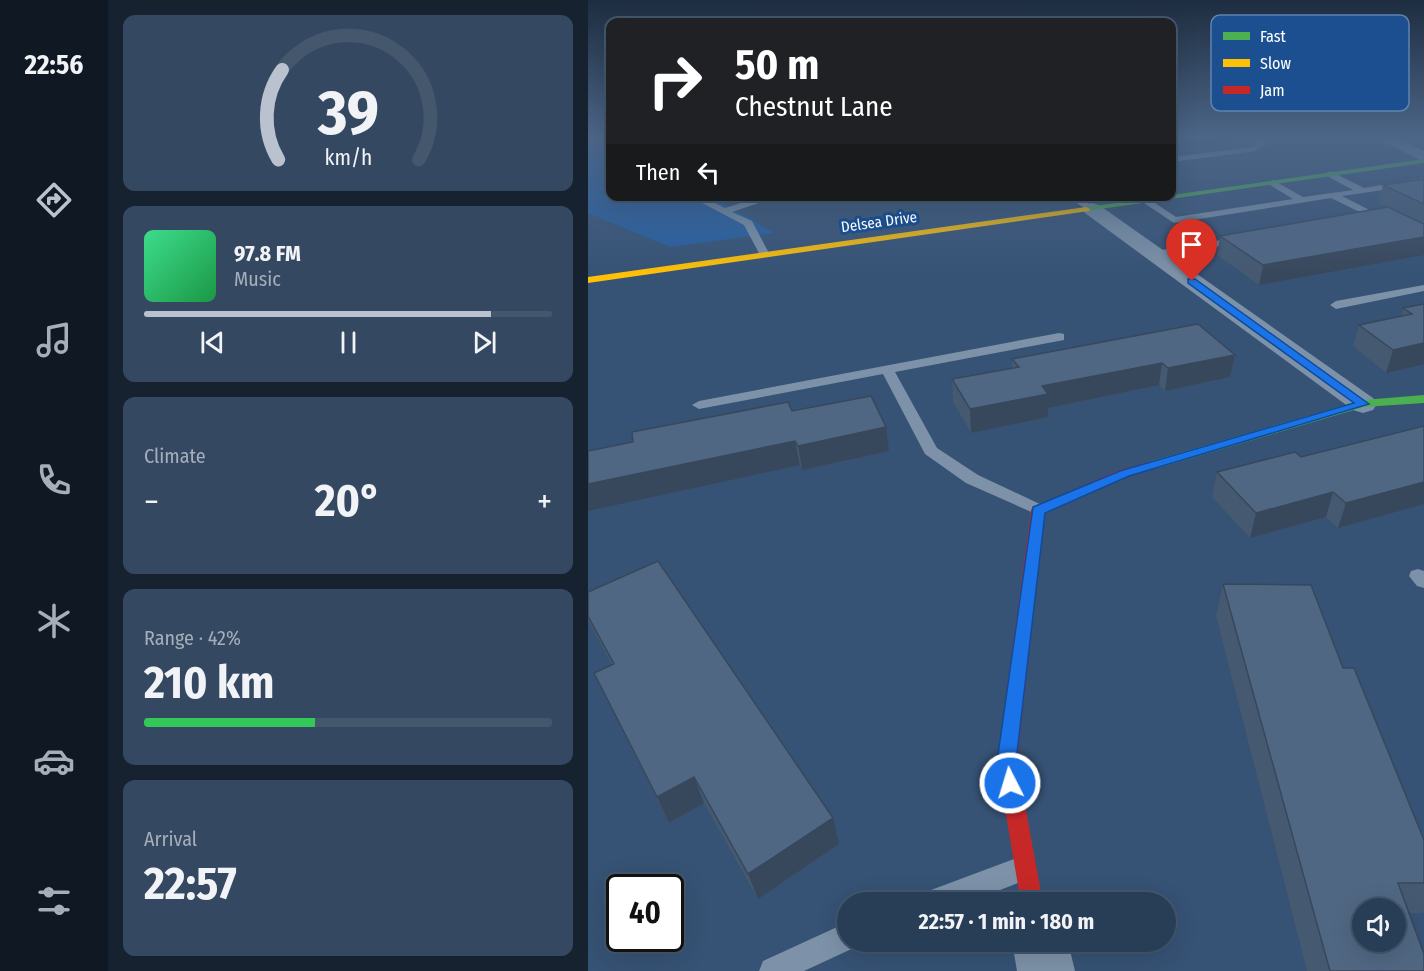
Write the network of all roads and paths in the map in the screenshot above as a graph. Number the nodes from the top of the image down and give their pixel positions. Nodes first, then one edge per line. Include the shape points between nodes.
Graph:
1 (1271, 183) edge
2 (1273, 183) edge
3 (1349, 183) edge
4 (1400, 183) edge
5 (1363, 190) junction
6 (1332, 195) junction
7 (1176, 196) edge
8 (1302, 200) junction
9 (702, 201) edge
10 (760, 201) edge
11 (1078, 201) edge
12 (1146, 201) joint
13 (1092, 209) junction
14 (724, 212) junction
15 (1355, 221) edge
16 (1249, 239) edge
17 (1155, 254) junction
18 (765, 255) junction
19 (588, 280) edge
20 (1424, 288) edge
21 (1336, 305) dead end
22 (1059, 337) dead end
23 (887, 369) junction
24 (1424, 399) edge
25 (1363, 404) junction
26 (699, 405) dead end
27 (1038, 510) junction
28 (1025, 868) junction
29 (962, 892) edge
30 (1030, 892) edge
31 (837, 941) edge
32 (1042, 952) edge
33 (773, 971) edge
34 (1046, 971) edge

1 - 7 main road, Delsea Drive
2 - 8 lane
3 - 5 lane
4 - 5 lane
5 - 6 lane
6 - 8 lane
6 - 15 lane via 1378,217
8 - 12 lane via 1174,220
9 - 14 lane
10 - 14 lane
11 - 13 lane
12 - 13 main road, Delsea Drive
13 - 17 street
13 - 18 main road, Delsea Drive
14 - 18 lane via 748,223
16 - 17 lane
17 - 25 street
18 - 19 main road, Delsea Drive
20 - 21 lane
22 - 23 lane
23 - 26 lane
23 - 27 lane via 931,451 972,480
24 - 25 main road
25 - 27 main road via 1124,473
27 - 28 main road via 1006,762
28 - 29 lane
28 - 30 main road
31 - 33 lane
32 - 34 street

